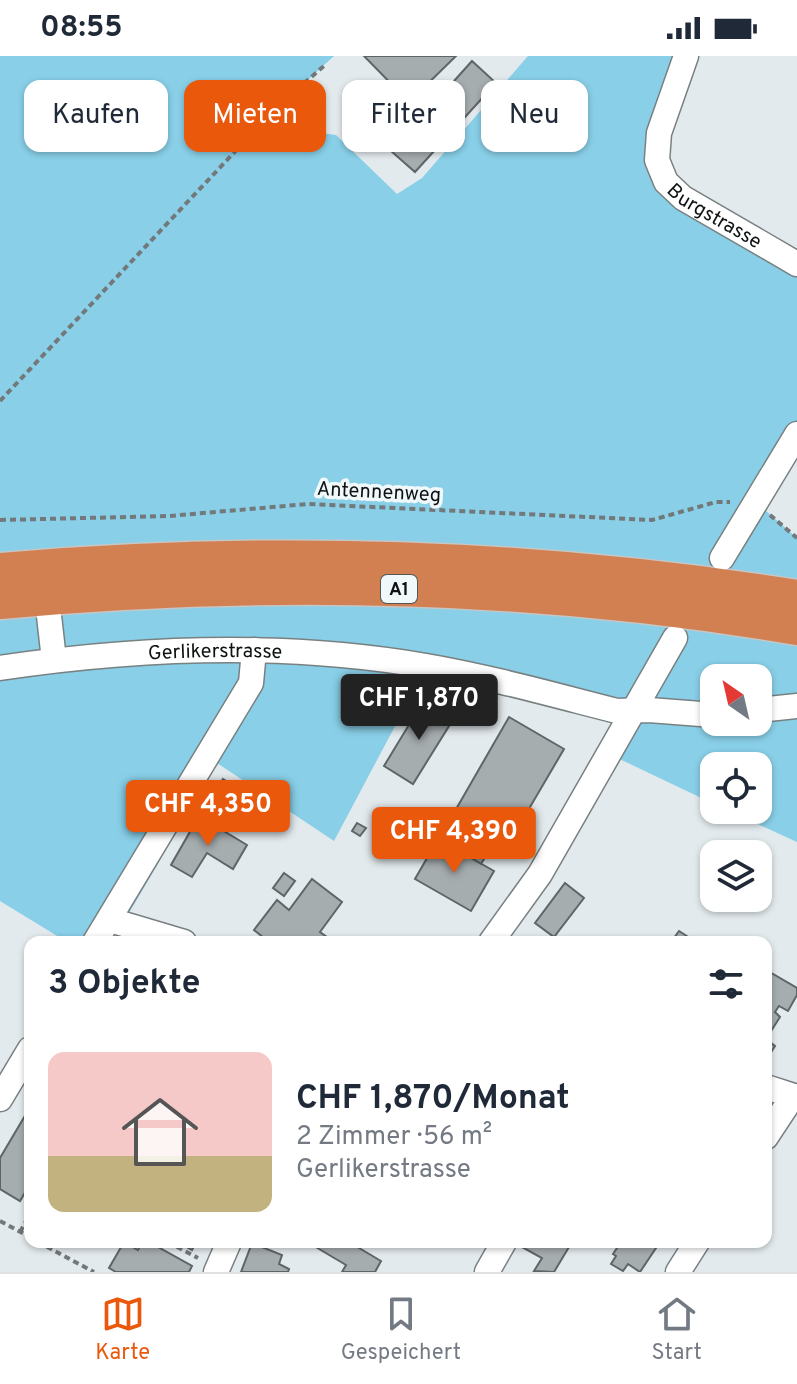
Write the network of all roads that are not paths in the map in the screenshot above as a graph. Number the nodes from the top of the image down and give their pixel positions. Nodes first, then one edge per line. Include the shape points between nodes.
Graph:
1 (686, 56) edge
2 (797, 264) edge
3 (797, 434) edge
4 (722, 558) dead end
5 (0, 570) edge
6 (797, 597) edge
7 (47, 598) junction
8 (0, 602) edge
9 (797, 628) edge
10 (675, 638) dead end
11 (254, 650) junction
12 (54, 660) junction
13 (0, 668) edge
14 (797, 706) edge
15 (772, 709) edge
16 (634, 710) junction
17 (700, 714) edge
18 (110, 920) junction
19 (99, 936) edge
20 (164, 936) edge
21 (495, 936) edge
22 (24, 1059) edge
23 (772, 1089) edge
24 (795, 1096) edge
25 (0, 1099) edge
26 (772, 1129) edge
27 (226, 1248) edge
28 (501, 1248) edge
29 (693, 1248) edge
30 (217, 1270) edge
31 (487, 1272) edge
32 (678, 1272) edge

1 - 2 street, Burgstrasse via 659,133 657,160 666,182 683,198
3 - 4 street
5 - 6 highway, A1 via 190,558 402,558 609,571
7 - 8 highway, A1
7 - 9 highway, A1 via 229,588 452,591 621,604
7 - 12 street
10 - 16 street
11 - 12 street, Gerlikerstrasse
11 - 16 street, Gerlikerstrasse via 426,666 617,711
11 - 18 street via 251,683
12 - 13 street, Gerlikerstrasse
14 - 15 street
16 - 17 street, Gerlikerstrasse
16 - 21 street via 540,874
18 - 19 street
18 - 20 street
22 - 25 street
23 - 24 street
24 - 26 street
27 - 30 street
28 - 31 street
29 - 32 street

